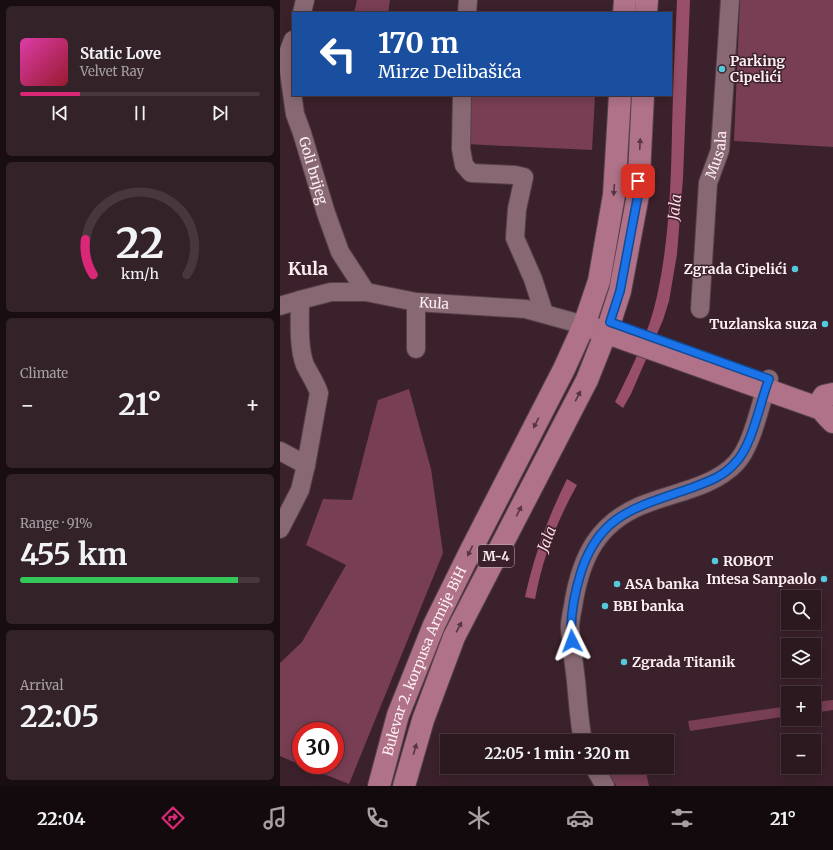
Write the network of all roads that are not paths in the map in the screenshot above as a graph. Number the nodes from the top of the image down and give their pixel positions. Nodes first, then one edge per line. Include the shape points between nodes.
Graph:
1 (305, 0) edge
2 (468, 0) edge
3 (625, 0) edge
4 (646, 0) edge
5 (730, 0) edge
6 (302, 12) edge
7 (467, 12) edge
8 (624, 12) edge
9 (646, 12) edge
10 (292, 43) edge
11 (462, 96) edge
12 (620, 96) edge
13 (643, 96) edge
14 (366, 292) junction
15 (300, 300) junction
16 (416, 302) junction
17 (280, 306) edge
18 (700, 309) dead end
19 (544, 313) junction
20 (581, 320) junction
21 (608, 327) junction
22 (416, 349) dead end
23 (767, 384) junction
24 (822, 401) edge
25 (280, 451) edge
26 (306, 466) junction
27 (280, 529) edge
28 (583, 734) edge
29 (598, 774) edge
30 (379, 786) edge
31 (404, 786) edge
32 (605, 786) edge

1 - 6 street
2 - 7 street
3 - 8 main road
4 - 9 main road
5 - 18 street, Musala via 720,150 708,183
10 - 14 street, Goli brijeg via 288,56 295,114 340,252
11 - 19 street via 461,149 464,165 471,173 524,177 517,209 515,238 533,279
12 -> 20 main road, M-4 via 614,195 598,281
21 -> 13 main road, M-4 via 620,291 638,195
14 - 15 street, Kula via 331,292
14 - 16 street, Kula
15 - 17 street, Kula
15 - 26 street via 302,351 305,365 319,393
16 - 19 street, Kula via 526,309
16 - 22 street
19 - 20 street, Kula
20 - 21 main road
20 -> 30 main road, Bulevar 2. korpusa Armije BiH / M-4 via 564,369 434,625 398,715
21 - 23 main road
31 -> 21 main road, Bulevar 2. korpusa Armije BiH / M-4 via 423,720 454,637 587,380
23 - 24 main road
23 - 28 street via 746,449 725,473 620,516 607,526 584,563 577,585 570,626
25 - 26 street
26 - 27 street via 300,490
29 - 32 street

